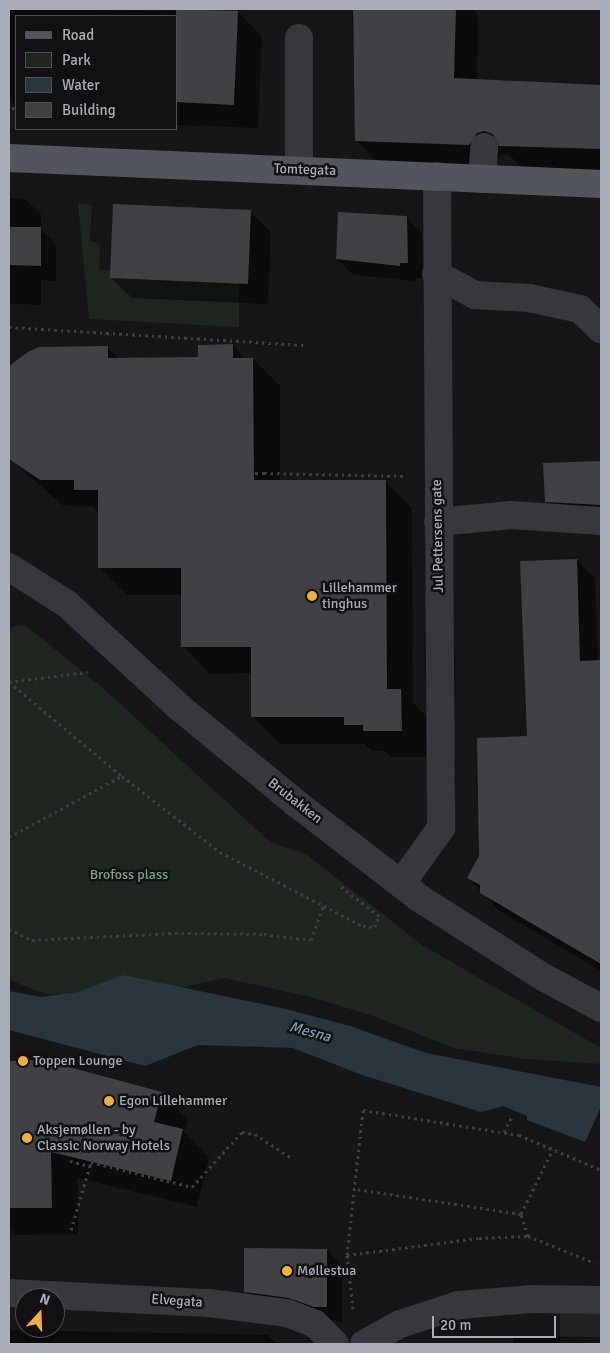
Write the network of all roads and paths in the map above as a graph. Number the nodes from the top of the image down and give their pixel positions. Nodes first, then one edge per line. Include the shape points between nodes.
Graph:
1 (299, 38) dead end
2 (484, 147) dead end
3 (9, 158) edge
4 (299, 170) junction
5 (437, 176) junction
6 (482, 179) junction
7 (601, 184) edge
8 (436, 274) junction
9 (9, 326) edge
10 (601, 329) edge
11 (305, 345) dead end
12 (132, 476) dead end
13 (437, 477) junction
14 (601, 521) edge
15 (438, 522) junction
16 (9, 567) edge
17 (96, 671) dead end
18 (9, 673) edge
19 (9, 682) edge
20 (122, 776) junction
21 (9, 837) edge
22 (401, 884) junction
23 (324, 905) junction
24 (372, 911) dead end
25 (9, 929) edge
26 (601, 1008) edge
27 (512, 1116) dead end
28 (504, 1132) junction
29 (553, 1149) junction
30 (93, 1155) dead end
31 (290, 1157) dead end
32 (70, 1161) dead end
33 (90, 1164) junction
34 (601, 1170) edge
35 (355, 1189) junction
36 (521, 1214) junction
37 (71, 1230) dead end
38 (528, 1236) junction
39 (347, 1255) junction
40 (596, 1263) dead end
41 (9, 1293) edge
42 (601, 1300) edge
43 (359, 1332) edge
44 (335, 1344) edge

1 - 4 street
2 - 6 street
3 - 4 main road, Tomtegata
4 - 5 main road, Tomtegata
5 - 6 main road, Tomtegata
5 - 8 street, Jul Pettersens gate
6 - 7 main road, Tomtegata
8 - 10 street via 475,295 529,298 580,309
8 - 13 street, Jul Pettersens gate
9 - 11 path
12 - 13 path via 264,473
13 - 15 street, Jul Pettersens gate
14 - 15 street via 511,515
15 - 22 street, Jul Pettersens gate via 441,828
16 - 22 street, Brubakken via 67,604 179,707 296,804
17 - 19 path
18 - 19 path
19 - 20 path
20 - 21 path
20 - 23 path via 220,852
22 - 26 street, Brubakken via 543,977
23 - 24 path via 363,926 375,927 378,916
23 - 25 path via 311,940 264,934 175,933 32,940
27 - 28 path
28 - 29 path
28 - 35 path via 363,1110
29 - 34 path
29 - 36 path
30 - 33 path
31 - 33 path via 255,1134 242,1132 192,1187
32 - 33 path
33 - 37 path
35 - 36 path
35 - 39 path
36 - 38 path
38 - 39 path via 479,1238
38 - 40 path
39 - 43 path
41 - 44 street, Elvegata via 209,1303 287,1313 315,1324
42 - 43 street via 532,1299 459,1305 400,1324

